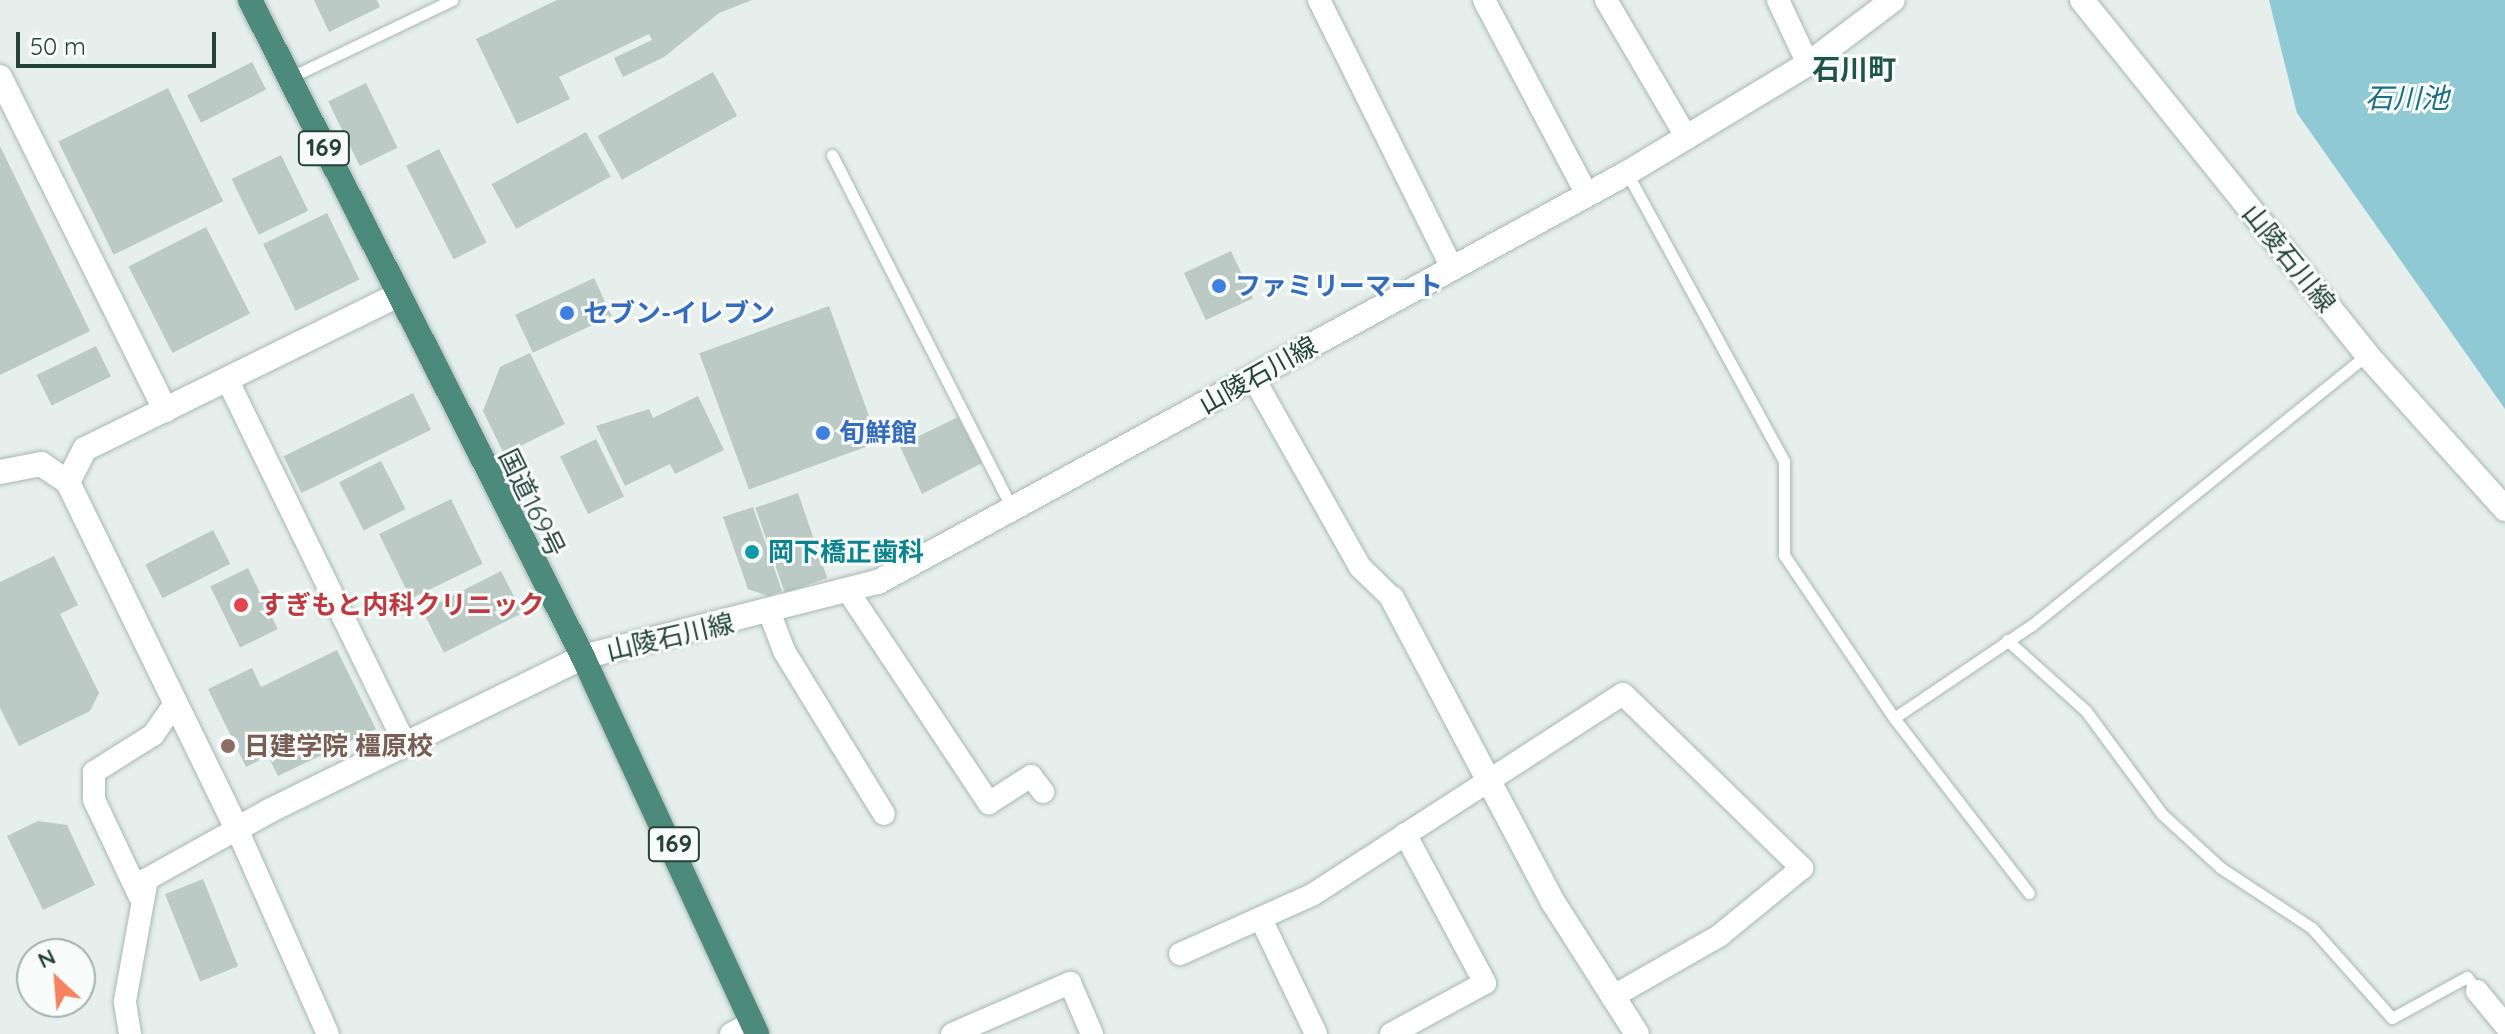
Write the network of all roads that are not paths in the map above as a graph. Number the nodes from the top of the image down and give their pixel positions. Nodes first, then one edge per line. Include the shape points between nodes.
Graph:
1 (250, 0) edge
2 (452, 0) edge
3 (1319, 0) edge
4 (1484, 0) edge
5 (1606, 0) edge
6 (1778, 0) edge
7 (1893, 0) edge
8 (2082, 0) edge
9 (1808, 64) junction
10 (0, 77) edge
11 (289, 78) junction
12 (1687, 138) junction
13 (832, 155) dead end
14 (1627, 173) junction
15 (1586, 193) junction
16 (1452, 268) junction
17 (398, 295) junction
18 (2367, 355) junction
19 (1253, 377) junction
20 (227, 379) junction
21 (165, 410) junction
22 (0, 472) edge
23 (68, 482) junction
24 (1012, 508) junction
25 (2505, 509) edge
26 (848, 591) junction
27 (1392, 598) joint
28 (770, 614) junction
29 (2007, 640) junction
30 (583, 657) junction
31 (175, 704) junction
32 (1894, 718) junction
33 (405, 744) junction
34 (1492, 782) junction
35 (1043, 792) dead end
36 (220, 794) junction
37 (271, 810) junction
38 (884, 814) dead end
39 (237, 829) junction
40 (1405, 834) junction
41 (116, 844) junction
42 (172, 862) junction
43 (2029, 893) dead end
44 (139, 895) junction
45 (1261, 919) junction
46 (1180, 954) dead end
47 (2477, 991) joint
48 (1612, 997) junction
49 (2505, 1025) edge
50 (746, 1030) edge
51 (130, 1034) edge
52 (328, 1034) edge
53 (952, 1034) edge
54 (1092, 1034) edge
55 (1316, 1034) edge
56 (1391, 1034) edge
57 (1637, 1034) edge

1 - 11 highway, 国道169号 / 169
2 - 11 lane
3 - 16 street
4 - 15 street
5 - 12 street
6 - 9 street
7 - 9 main road, 山陵石川線
8 - 18 main road, 山陵石川線
9 - 12 main road, 山陵石川線
10 - 21 main road
11 - 17 highway, 国道169号 / 169
12 - 14 main road, 山陵石川線
13 - 24 lane
14 - 15 main road, 山陵石川線
14 - 32 lane via 1784,461 1784,555
15 - 16 main road, 山陵石川線
16 - 19 main road, 山陵石川線
17 - 20 main road
17 - 30 highway, 国道169号 / 169
18 - 25 main road, 山陵石川線
18 - 29 lane
19 - 24 main road, 山陵石川線
19 - 27 street via 1360,567
20 - 21 main road
20 - 33 street
21 - 23 main road via 85,449
22 - 23 main road via 41,464
23 - 31 main road
24 - 26 main road, 山陵石川線 via 878,582
26 - 28 main road, 山陵石川線
26 - 35 street via 989,803 1031,776
27 - 34 main road
28 - 30 main road, 山陵石川線
28 - 38 street via 784,651
29 - 32 lane
29 - 47 lane via 2086,711 2162,814 2221,868 2312,928 2392,1018 2467,977
30 - 33 main road, 山陵石川線
30 - 50 highway, 国道169号 / 169
31 - 36 main road
31 - 41 street via 153,735 94,772 94,800
32 - 43 lane
33 - 37 main road, 山陵石川線
34 - 40 street
34 - 48 main road
34 - 48 street via 1623,694 1802,868 1719,936
36 - 37 main road
36 - 39 main road
37 - 39 main road, 山陵石川線
39 - 42 street
39 - 52 street
40 - 45 street
40 - 56 street via 1485,983
41 - 42 street via 153,865
41 - 44 street
42 - 44 street via 147,879
44 - 51 street via 125,1001
45 - 46 street
45 - 55 street
47 - 49 street
48 - 57 main road
53 - 54 street via 1070,983

